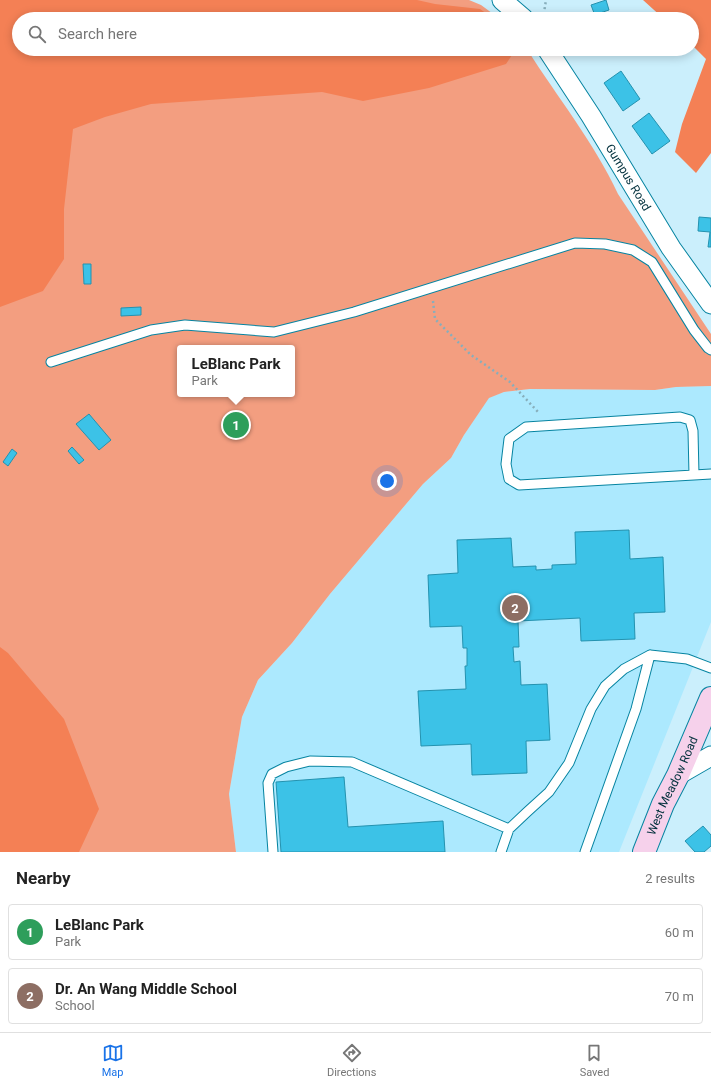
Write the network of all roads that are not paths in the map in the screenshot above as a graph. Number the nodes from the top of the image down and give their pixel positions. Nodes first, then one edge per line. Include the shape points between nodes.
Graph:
1 (502, 0) edge
2 (516, 12) edge
3 (552, 56) edge
4 (711, 304) edge
5 (711, 350) edge
6 (52, 362) dead end
7 (711, 474) edge
8 (694, 475) junction
9 (650, 656) junction
10 (711, 668) edge
11 (711, 698) edge
12 (711, 756) edge
13 (678, 775) junction
14 (509, 829) junction
15 (273, 852) edge
16 (501, 852) edge
17 (585, 852) edge
18 (644, 852) edge

1 - 2 street
3 - 4 street, Gumpus Road via 671,248
5 - 6 lane via 694,330 652,262 633,250 605,244 575,243 354,312 274,332 185,325 151,330
7 - 8 lane
8 - 8 lane via 519,485 509,479 506,464 509,439 526,427 680,417 690,420 693,431
9 - 10 lane via 687,659
9 - 14 lane via 624,670 605,686 591,709 569,763 549,792
9 - 17 lane via 636,709
11 - 13 street, West Meadow Road
12 - 13 street
13 - 18 street, West Meadow Road via 663,804
14 - 15 lane via 352,762 310,761 286,767 272,774 268,783
14 - 16 lane

